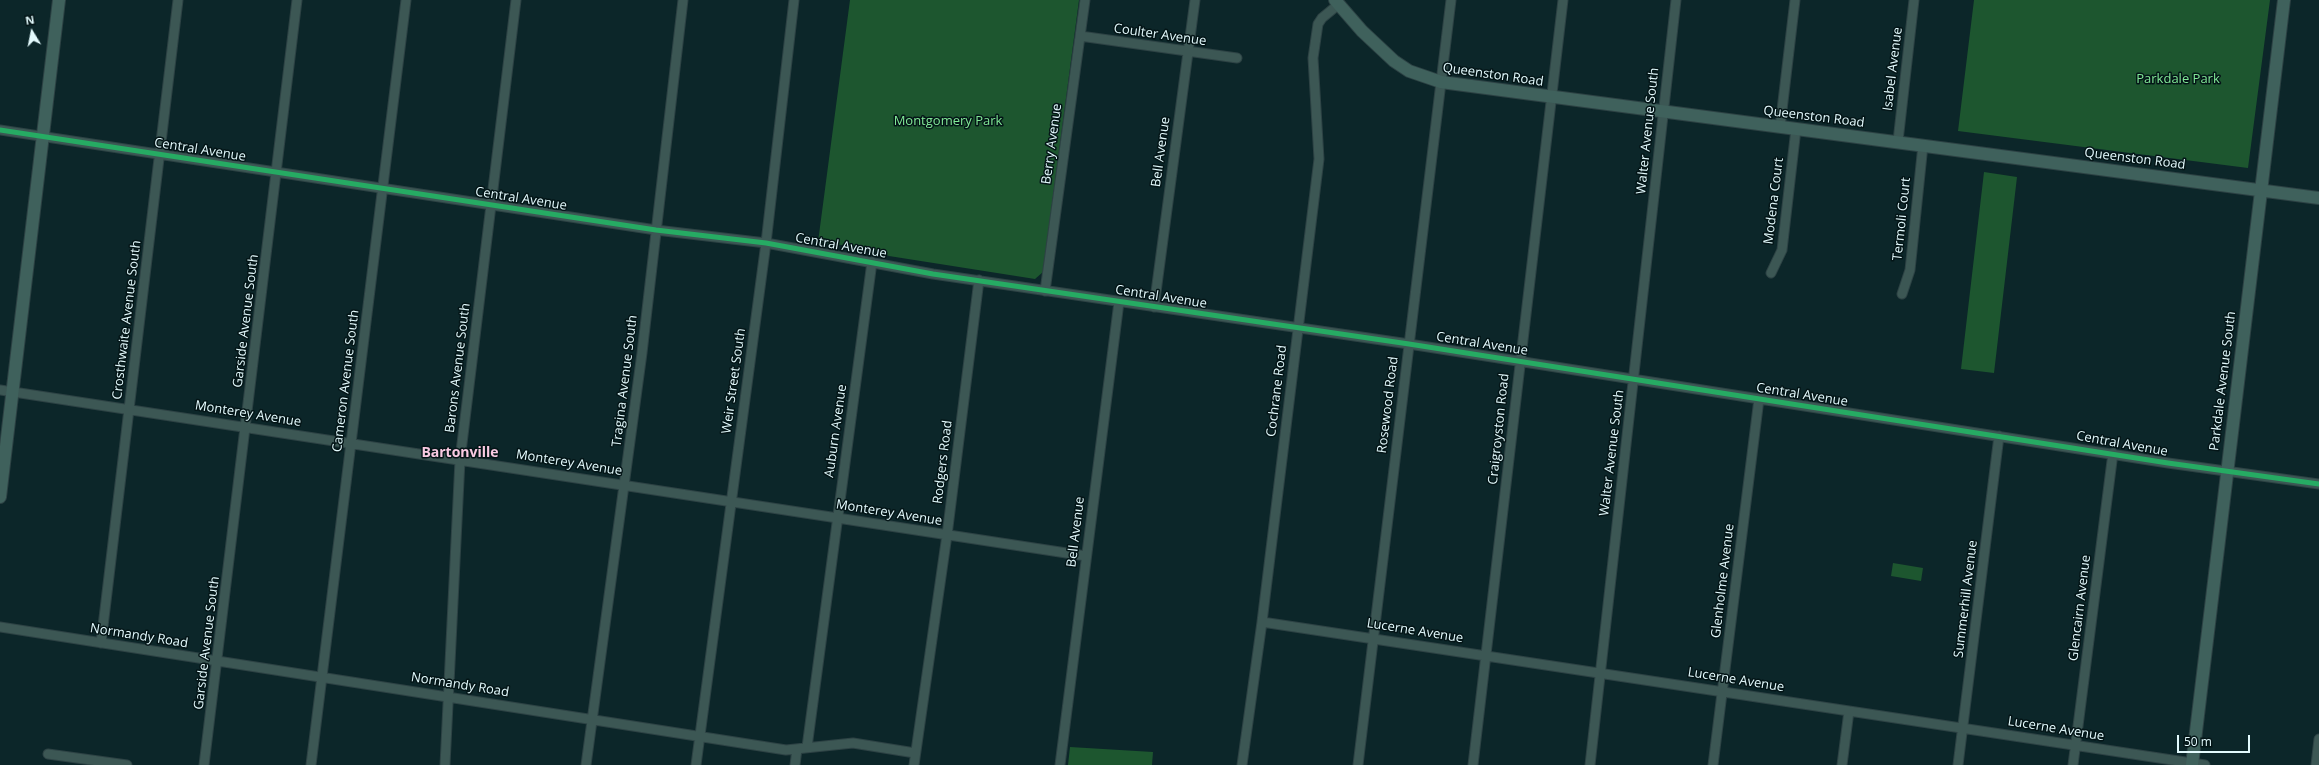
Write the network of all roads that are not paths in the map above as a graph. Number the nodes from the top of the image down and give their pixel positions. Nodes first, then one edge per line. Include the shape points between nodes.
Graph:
1 (59, 0) edge
2 (178, 0) edge
3 (297, 0) edge
4 (406, 0) edge
5 (516, 0) edge
6 (683, 0) edge
7 (794, 0) edge
8 (1085, 0) edge
9 (1195, 0) edge
10 (1451, 0) edge
11 (1563, 0) edge
12 (1676, 0) edge
13 (1795, 0) edge
14 (1914, 0) edge
15 (2284, 0) edge
16 (1337, 2) edge
17 (1080, 36) junction
18 (1188, 52) junction
19 (1237, 58) dead end
20 (1441, 82) junction
21 (1552, 97) junction
22 (1664, 112) junction
23 (1780, 127) junction
24 (1796, 129) junction
25 (0, 130) edge
26 (43, 136) junction
27 (1898, 141) junction
28 (1923, 145) junction
29 (160, 155) junction
30 (277, 172) junction
31 (383, 188) junction
32 (2261, 189) junction
33 (2319, 198) edge
34 (491, 206) junction
35 (656, 230) junction
36 (766, 243) junction
37 (872, 262) junction
38 (1771, 274) dead end
39 (979, 280) junction
40 (1045, 290) junction
41 (1902, 294) dead end
42 (1119, 302) junction
43 (1154, 307) junction
44 (1298, 329) junction
45 (1409, 344) junction
46 (1520, 361) junction
47 (1634, 379) junction
48 (6, 391) edge
49 (1759, 399) junction
50 (128, 409) junction
51 (246, 427) junction
52 (1999, 436) junction
53 (352, 443) junction
54 (2113, 453) junction
55 (460, 460) junction
56 (2226, 471) junction
57 (2319, 484) edge
58 (624, 485) junction
59 (0, 497) edge
60 (731, 502) junction
61 (838, 518) junction
62 (946, 535) junction
63 (1086, 556) junction
64 (1262, 622) junction
65 (0, 627) edge
66 (1372, 638) junction
67 (101, 643) junction
68 (1486, 656) junction
69 (218, 661) junction
70 (1600, 672) junction
71 (322, 677) junction
72 (1723, 692) junction
73 (448, 696) junction
74 (1849, 711) junction
75 (592, 720) junction
76 (1962, 728) junction
77 (700, 737) junction
78 (2319, 739) edge
79 (2076, 745) junction
80 (807, 747) junction
81 (797, 749) junction
82 (915, 753) junction
83 (48, 754) dead end
84 (2192, 764) edge
85 (127, 765) edge
86 (204, 765) edge
87 (311, 765) edge
88 (445, 765) edge
89 (586, 765) edge
90 (696, 765) edge
91 (794, 765) edge
92 (914, 765) edge
93 (1060, 765) edge
94 (1242, 765) edge
95 (1358, 765) edge
96 (1473, 765) edge
97 (1590, 765) edge
98 (1713, 765) edge
99 (1842, 765) edge
100 (1958, 765) edge
101 (2073, 765) edge
102 (2205, 765) edge
103 (2316, 765) edge

1 - 26 main road
2 - 29 street, Crosthwaite Avenue South
3 - 30 street, Garside Avenue South
4 - 31 street, Cameron Avenue South
5 - 34 street, Barons Avenue South
6 - 35 street, Tragina Avenue South
7 - 36 street, Weir Street South
8 - 17 street, Berry Avenue
9 - 18 street, Bell Avenue
10 - 20 street, Rosewood Road
11 - 21 street, Craigroyston Road
12 - 22 street, Walter Avenue South
13 - 23 street
14 - 27 street, Isabel Avenue
15 - 32 main road, Parkdale Avenue South
16 - 20 main road, Queenston Road via 1362,31 1394,61 1409,71
16 - 44 street, Cochrane Road via 1318,24 1313,58 1319,159
17 - 18 street, Coulter Avenue
17 - 40 street, Berry Avenue
18 - 19 street, Coulter Avenue
18 - 43 street, Bell Avenue
20 - 21 main road, Queenston Road
20 - 45 street, Rosewood Road
21 - 22 main road, Queenston Road
21 - 46 street, Craigroyston Road
22 - 23 main road, Queenston Road
22 - 47 street, Walter Avenue South
23 - 24 main road, Queenston Road
24 - 27 main road, Queenston Road
24 - 38 street, Modena Court via 1782,250
25 - 26 street, Central Avenue
26 - 29 street, Central Avenue
26 - 48 main road
27 - 28 main road, Queenston Road
28 - 32 main road, Queenston Road
28 - 41 street, Termoli Court via 1910,270
29 - 30 street, Central Avenue
29 - 50 street, Crosthwaite Avenue South
30 - 31 street, Central Avenue
30 - 51 street, Garside Avenue South
31 - 34 street, Central Avenue
31 - 53 street, Cameron Avenue South
32 - 33 main road, Queenston Road
32 - 56 main road, Parkdale Avenue South
34 - 35 street, Central Avenue
34 - 55 street, Barons Avenue South
35 - 36 street, Central Avenue
35 - 58 street, Tragina Avenue South
36 - 37 street, Central Avenue
36 - 60 street, Weir Street South
37 - 39 street, Central Avenue
37 - 61 street, Auburn Avenue
39 - 40 street, Central Avenue
39 - 62 street, Rodgers Road
40 - 42 street, Central Avenue
42 - 43 street, Central Avenue
42 - 63 street, Bell Avenue
43 - 44 street, Central Avenue
44 - 45 street, Central Avenue
44 - 64 street, Cochrane Road
45 - 46 street, Central Avenue
45 - 66 street, Rosewood Road
46 - 47 street, Central Avenue
46 - 68 street, Craigroyston Road
47 - 49 street, Central Avenue
47 - 70 street, Walter Avenue South
48 - 50 street, Monterey Avenue
48 - 59 main road
49 - 52 street, Central Avenue
49 - 72 street, Glenholme Avenue
50 - 51 street, Monterey Avenue
50 - 67 street, Crosthwaite Avenue South
51 - 53 street, Monterey Avenue
51 - 69 street, Garside Avenue South
52 - 54 street, Central Avenue
52 - 76 street, Summerhill Avenue
53 - 55 street, Monterey Avenue
53 - 71 street, Cameron Avenue South
54 - 56 street, Central Avenue
54 - 79 street, Glencairn Avenue
55 - 58 street, Monterey Avenue
55 - 73 street, Barons Avenue South
56 - 57 street, Central Avenue
56 - 84 main road, Parkdale Avenue South
58 - 60 street, Monterey Avenue
58 - 75 street, Tragina Avenue South
60 - 61 street, Monterey Avenue
60 - 77 street, Weir Street South
61 - 62 street, Monterey Avenue
61 - 80 street, Auburn Avenue
62 - 63 street, Monterey Avenue
62 - 82 street, Rodgers Road
63 - 93 street, Bell Avenue
64 - 66 street, Lucerne Avenue
64 - 94 street, Cochrane Road
65 - 67 street, Normandy Road
66 - 68 street, Lucerne Avenue
66 - 95 street, Rosewood Road
67 - 69 street, Normandy Road
68 - 70 street, Lucerne Avenue
68 - 96 street, Craigroyston Road
69 - 71 street, Normandy Road
69 - 86 street, Garside Avenue South
70 - 72 street, Lucerne Avenue
70 - 97 street, Walter Avenue South
71 - 73 street, Normandy Road
71 - 87 street, Cameron Avenue South
72 - 74 street, Lucerne Avenue
72 - 98 street, Glenholme Avenue
73 - 75 street, Normandy Road
73 - 88 street, Barons Avenue South
74 - 76 street, Lucerne Avenue
74 - 99 street
75 - 77 street, Normandy Road
75 - 89 street, Tragina Avenue South
76 - 79 street, Lucerne Avenue
76 - 100 street, Summerhill Avenue
77 - 81 street, Normandy Road
77 - 90 street, Weir Street South
78 - 103 street
79 - 84 street, Lucerne Avenue
79 - 101 street, Glencairn Avenue
80 - 81 street, Normandy Road
80 - 82 street, Normandy Road via 853,743
81 - 91 street
82 - 92 street, Rodgers Road
83 - 85 street
84 - 102 street, Lucerne Avenue

